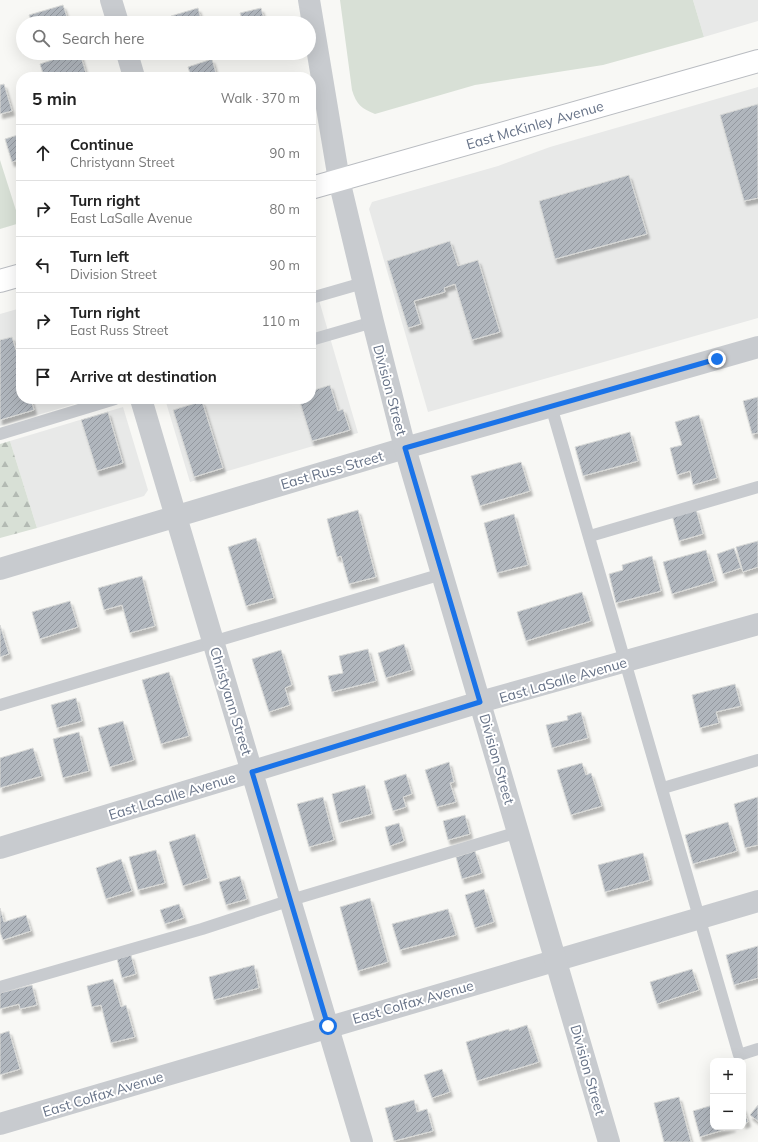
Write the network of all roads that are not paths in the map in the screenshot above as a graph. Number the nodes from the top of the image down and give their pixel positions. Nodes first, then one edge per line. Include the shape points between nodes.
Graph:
1 (111, 0) edge
2 (309, 0) edge
3 (116, 16) edge
4 (312, 16) edge
5 (316, 42) edge
6 (129, 60) edge
7 (758, 61) edge
8 (133, 72) edge
9 (339, 180) junction
10 (316, 187) edge
11 (16, 276) edge
12 (0, 281) edge
13 (363, 283) junction
14 (316, 297) edge
15 (372, 322) junction
16 (316, 339) edge
17 (758, 347) edge
18 (99, 404) edge
19 (142, 404) edge
20 (551, 406) junction
21 (0, 434) edge
22 (405, 448) junction
23 (758, 487) edge
24 (176, 516) junction
25 (590, 536) junction
26 (0, 569) edge
27 (442, 574) junction
28 (758, 624) edge
29 (213, 641) junction
30 (626, 662) junction
31 (480, 702) junction
32 (0, 705) edge
33 (758, 760) edge
34 (252, 772) junction
35 (663, 788) junction
36 (518, 832) junction
37 (0, 848) edge
38 (291, 900) junction
39 (758, 901) edge
40 (700, 918) junction
41 (556, 960) junction
42 (0, 987) edge
43 (328, 1026) junction
44 (758, 1049) edge
45 (0, 1124) edge
46 (362, 1142) edge
47 (609, 1142) edge

1 - 3 street
2 - 4 street, Division Street
5 - 9 street, Division Street
6 - 8 street
7 - 9 main road, East McKinley Avenue
9 - 10 main road, East McKinley Avenue
9 - 13 street, Division Street
11 - 12 main road
13 - 14 lane
13 - 15 street, Division Street
15 - 16 lane
15 - 22 street, Division Street
17 - 20 street, East Russ Street
18 - 21 lane
19 - 24 street, Christyann Street
20 - 22 street, East Russ Street
20 - 25 lane
22 - 24 street, East Russ Street
22 - 27 street, Division Street
23 - 25 lane
24 - 26 street, East Russ Street
24 - 29 street, Christyann Street
25 - 30 lane
27 - 29 lane
27 - 31 street, Division Street
28 - 30 street, East LaSalle Avenue
29 - 32 lane
29 - 34 street, Christyann Street
30 - 31 street, East LaSalle Avenue
30 - 35 lane
31 - 34 street, East LaSalle Avenue
31 - 36 street, Division Street
33 - 35 lane
34 - 37 street, East LaSalle Avenue
34 - 38 street, Christyann Street
35 - 40 lane
36 - 38 lane
36 - 41 street, Division Street
38 - 42 lane via 202,929
38 - 43 street, Christyann Street
39 - 40 street, East Colfax Avenue
40 - 41 street, East Colfax Avenue
40 - 44 lane via 739,1055
41 - 43 street, East Colfax Avenue
41 - 47 street, Division Street
43 - 45 street, East Colfax Avenue
43 - 46 street, Christyann Street

